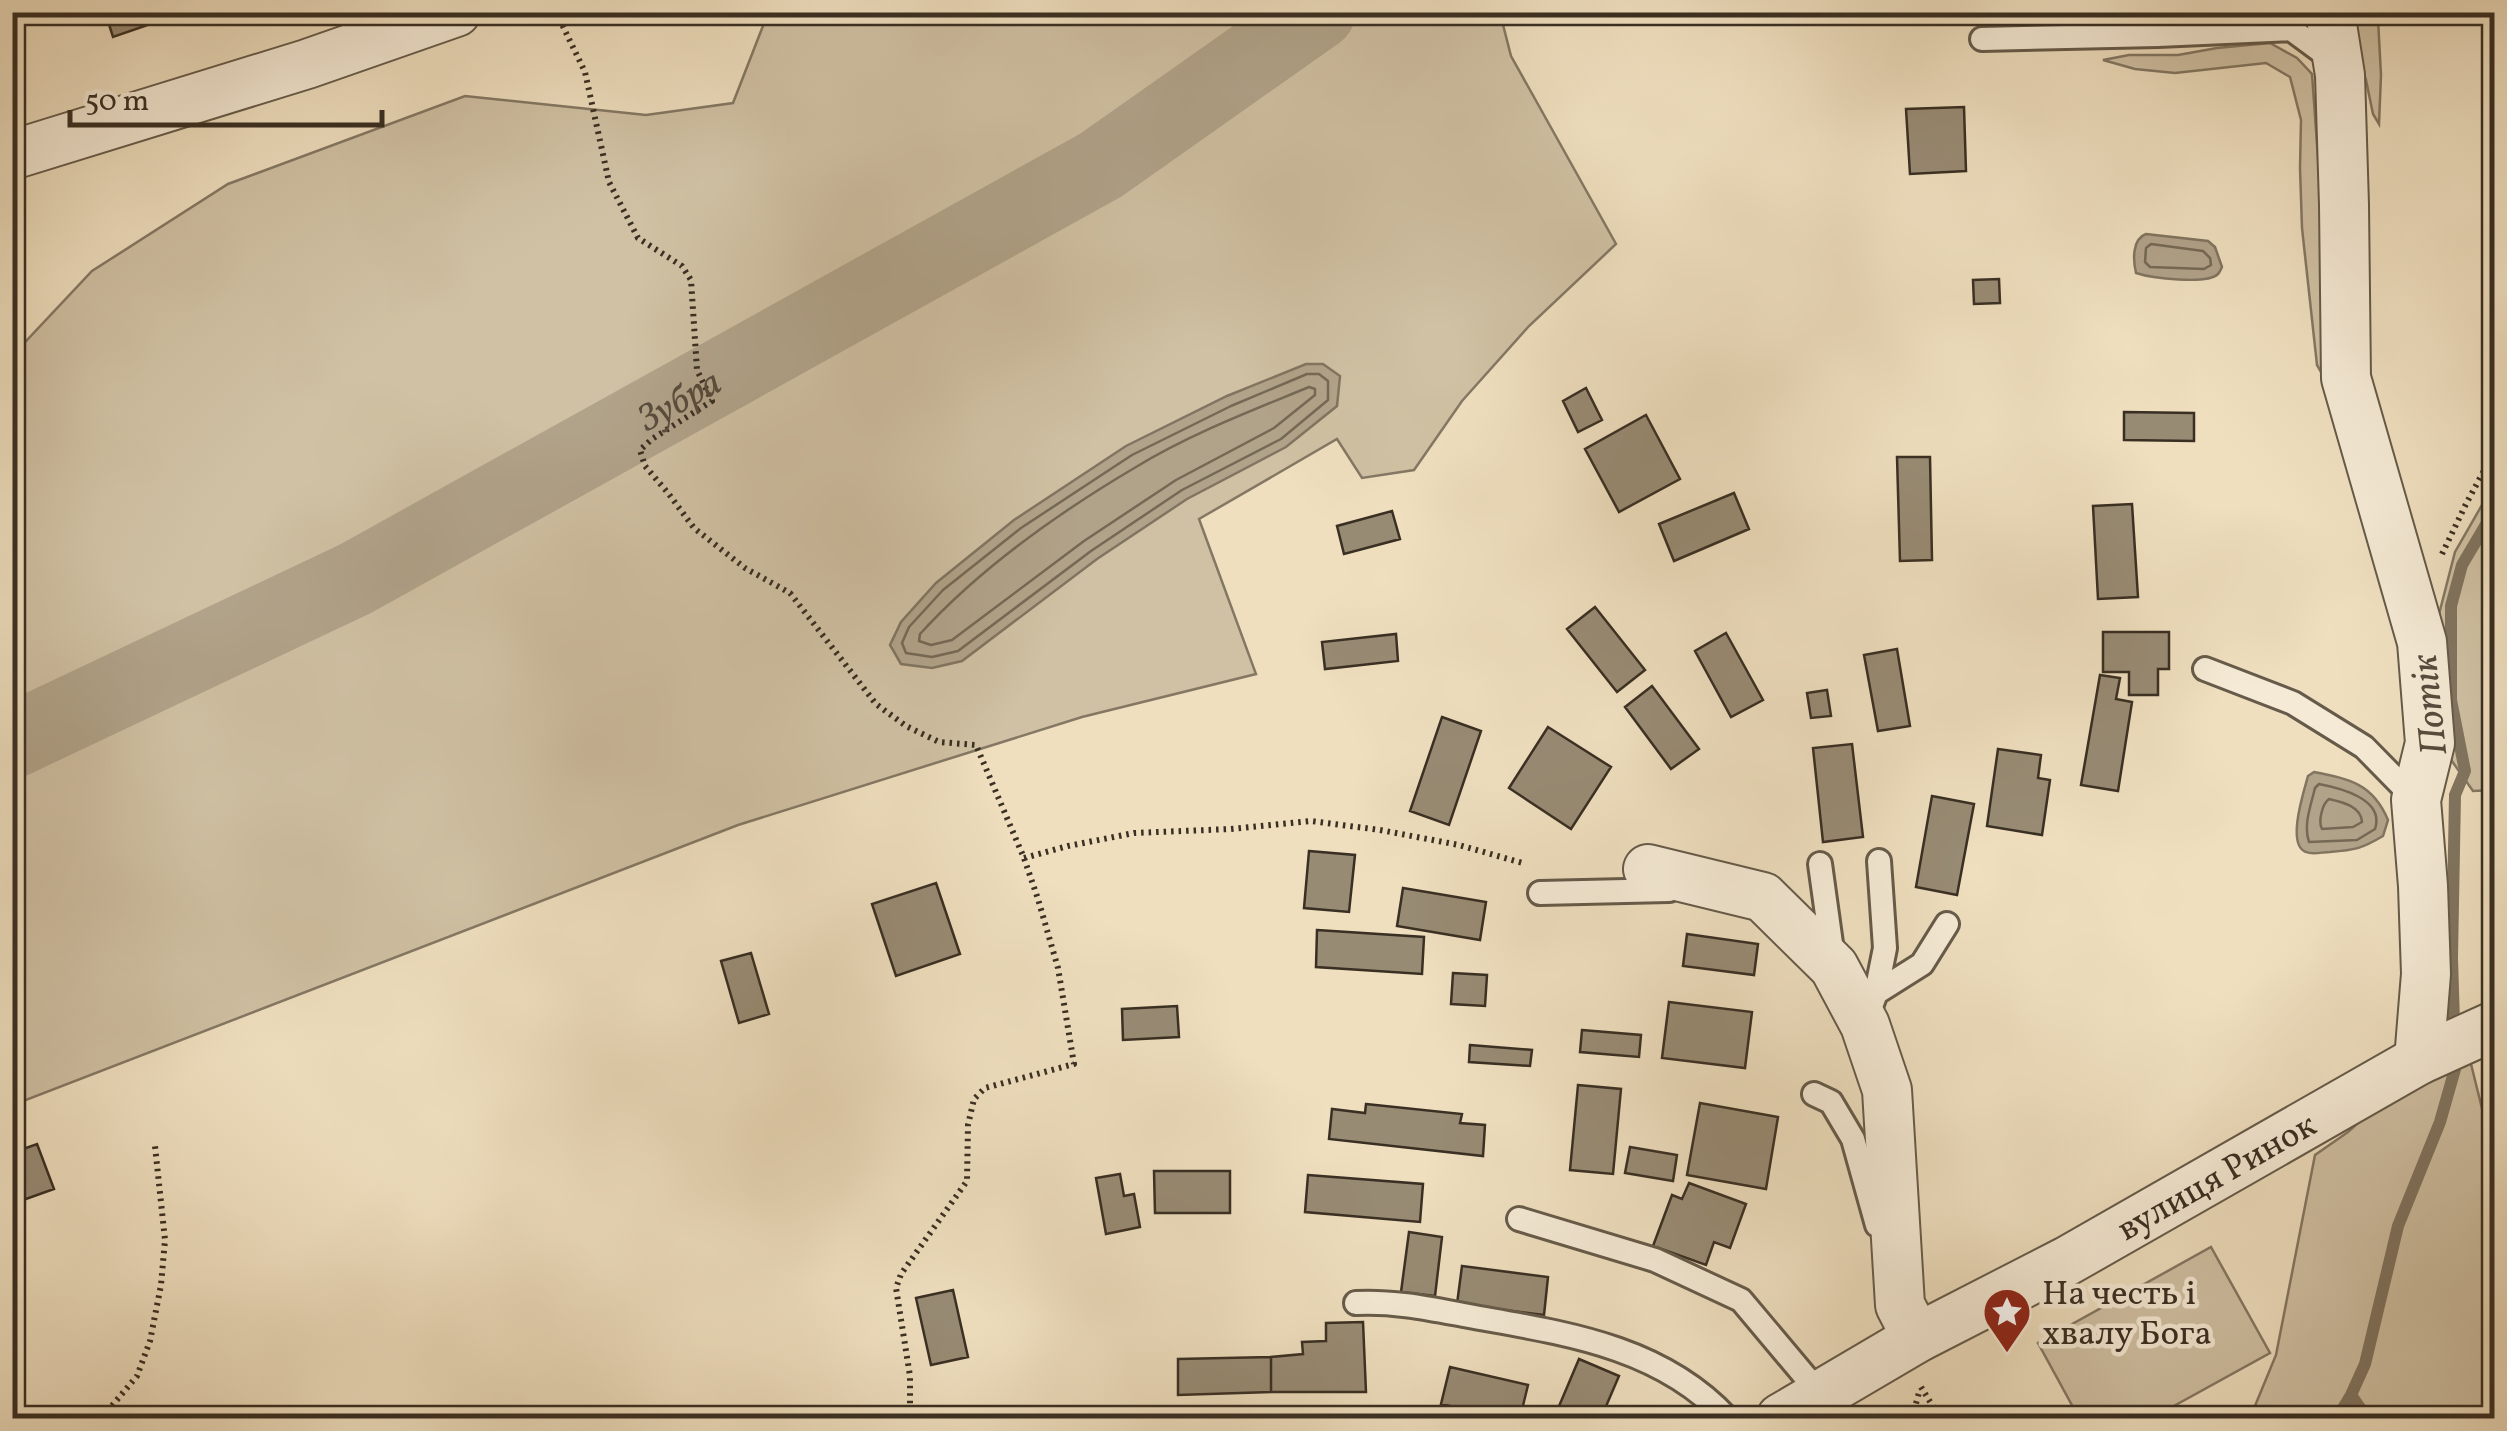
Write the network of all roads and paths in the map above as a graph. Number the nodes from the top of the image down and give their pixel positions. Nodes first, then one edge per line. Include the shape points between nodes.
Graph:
1 (456, 12) edge
2 (556, 12) edge
3 (2330, 12) edge
4 (1982, 39) dead end
5 (2338, 63) junction
6 (12, 155) edge
7 (2494, 452) edge
8 (2412, 608) junction
9 (2205, 670) dead end
10 (2416, 800) junction
11 (1024, 858) junction
12 (1879, 862) dead end
13 (1820, 864) dead end
14 (1531, 865) dead end
15 (1648, 869) dead end
16 (1712, 884) junction
17 (1540, 893) dead end
18 (1947, 924) dead end
19 (1834, 967) junction
20 (1870, 1009) junction
21 (2494, 1026) edge
22 (2419, 1060) junction
23 (1814, 1094) dead end
24 (156, 1146) dead end
25 (1519, 1219) dead end
26 (1356, 1304) dead end
27 (1909, 1321) junction
28 (1920, 1386) dead end
29 (1800, 1406) edge
30 (104, 1418) edge
31 (910, 1418) edge
32 (1727, 1418) edge
33 (1940, 1418) edge

1 - 6 street
2 - 11 path via 586,72 616,196 638,238 682,266 691,280 697,370 712,401 640,450 644,466 694,528 790,593 876,704 939,742 976,746
3 - 5 street
4 - 5 lane via 2291,29
5 - 8 street via 2346,378
7 - 8 path
8 - 10 street via 2422,642 2430,744
9 - 10 lane via 2293,703 2364,747
10 - 22 street via 2426,974
11 - 14 path via 1134,833 1311,821 1459,845
11 - 31 path via 1058,968 1074,1064 985,1088 974,1099 967,1181 896,1288
12 - 20 lane via 1885,948
13 - 19 lane
15 - 16 street
16 - 17 lane
16 - 19 street via 1762,896
18 - 20 lane via 1922,964
19 - 20 street
20 - 27 street via 1887,1090
21 - 22 street, вулиця Ринок
22 - 27 street, вулиця Ринок via 2067,1261
23 - 27 lane via 1831,1102 1853,1139
24 - 30 path via 162,1286 137,1376
25 - 29 lane via 1654,1260 1741,1300
26 - 32 lane via 1402,1303 1607,1344 1663,1370
27 - 29 street, вулиця Ринок
28 - 33 path

